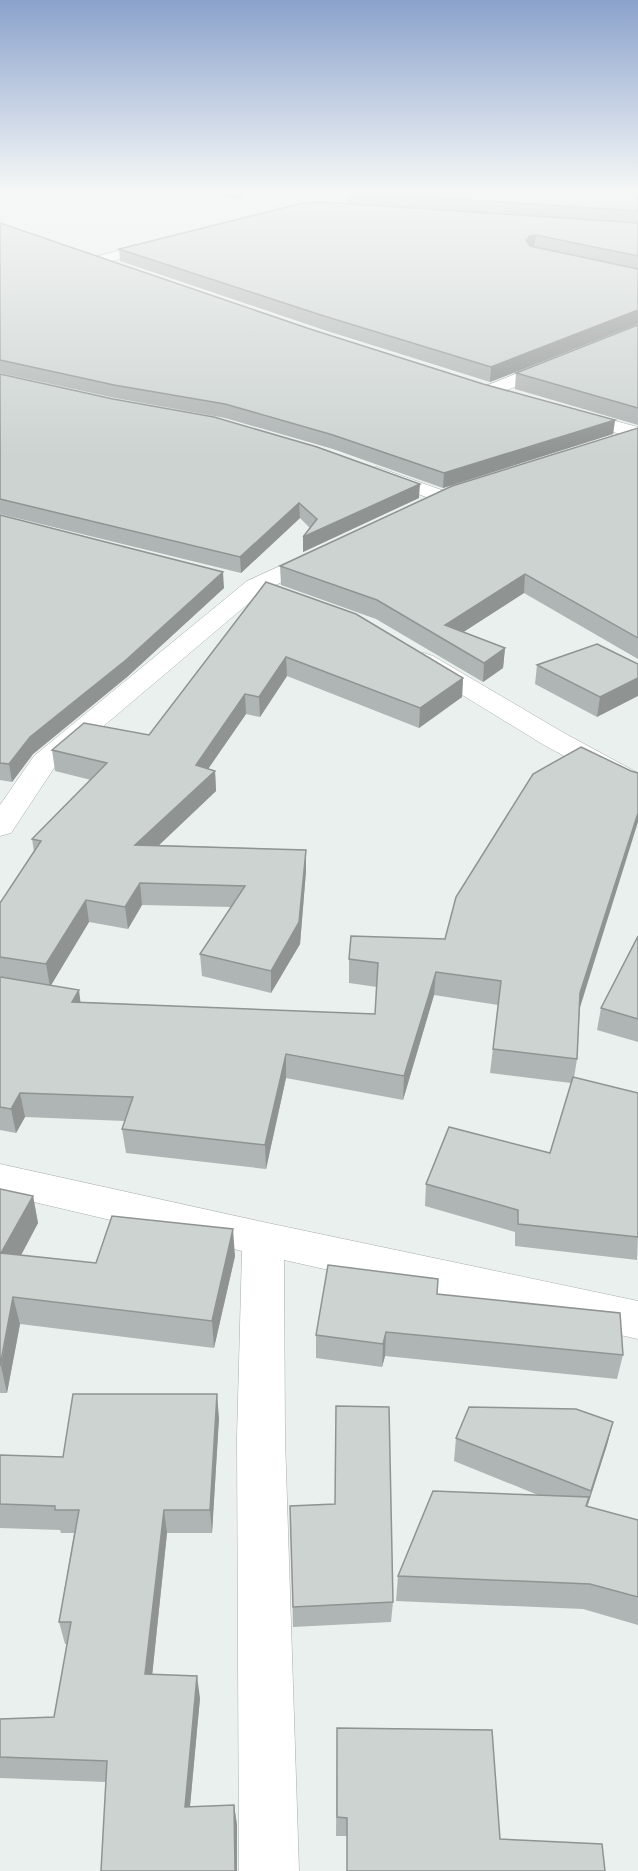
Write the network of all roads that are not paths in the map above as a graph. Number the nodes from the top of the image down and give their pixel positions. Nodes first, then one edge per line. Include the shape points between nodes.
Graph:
1 (638, 330) edge
2 (512, 397) edge
3 (558, 410) edge
4 (638, 434) edge
5 (606, 445) edge
6 (357, 467) edge
7 (414, 510) edge
8 (344, 543) edge
9 (244, 583) junction
10 (289, 598) edge
11 (406, 650) edge
12 (638, 785) edge
13 (0, 827) edge
14 (0, 1179) edge
15 (263, 1239) junction
16 (638, 1320) edge
17 (269, 1871) edge

1 - 2 street via 484,389
3 - 4 street
4 - 5 street
6 - 7 street via 454,493
8 - 9 street
9 - 10 street
9 - 13 street via 44,762
11 - 12 street
14 - 15 street
15 - 16 street
15 - 17 street via 261,1438

